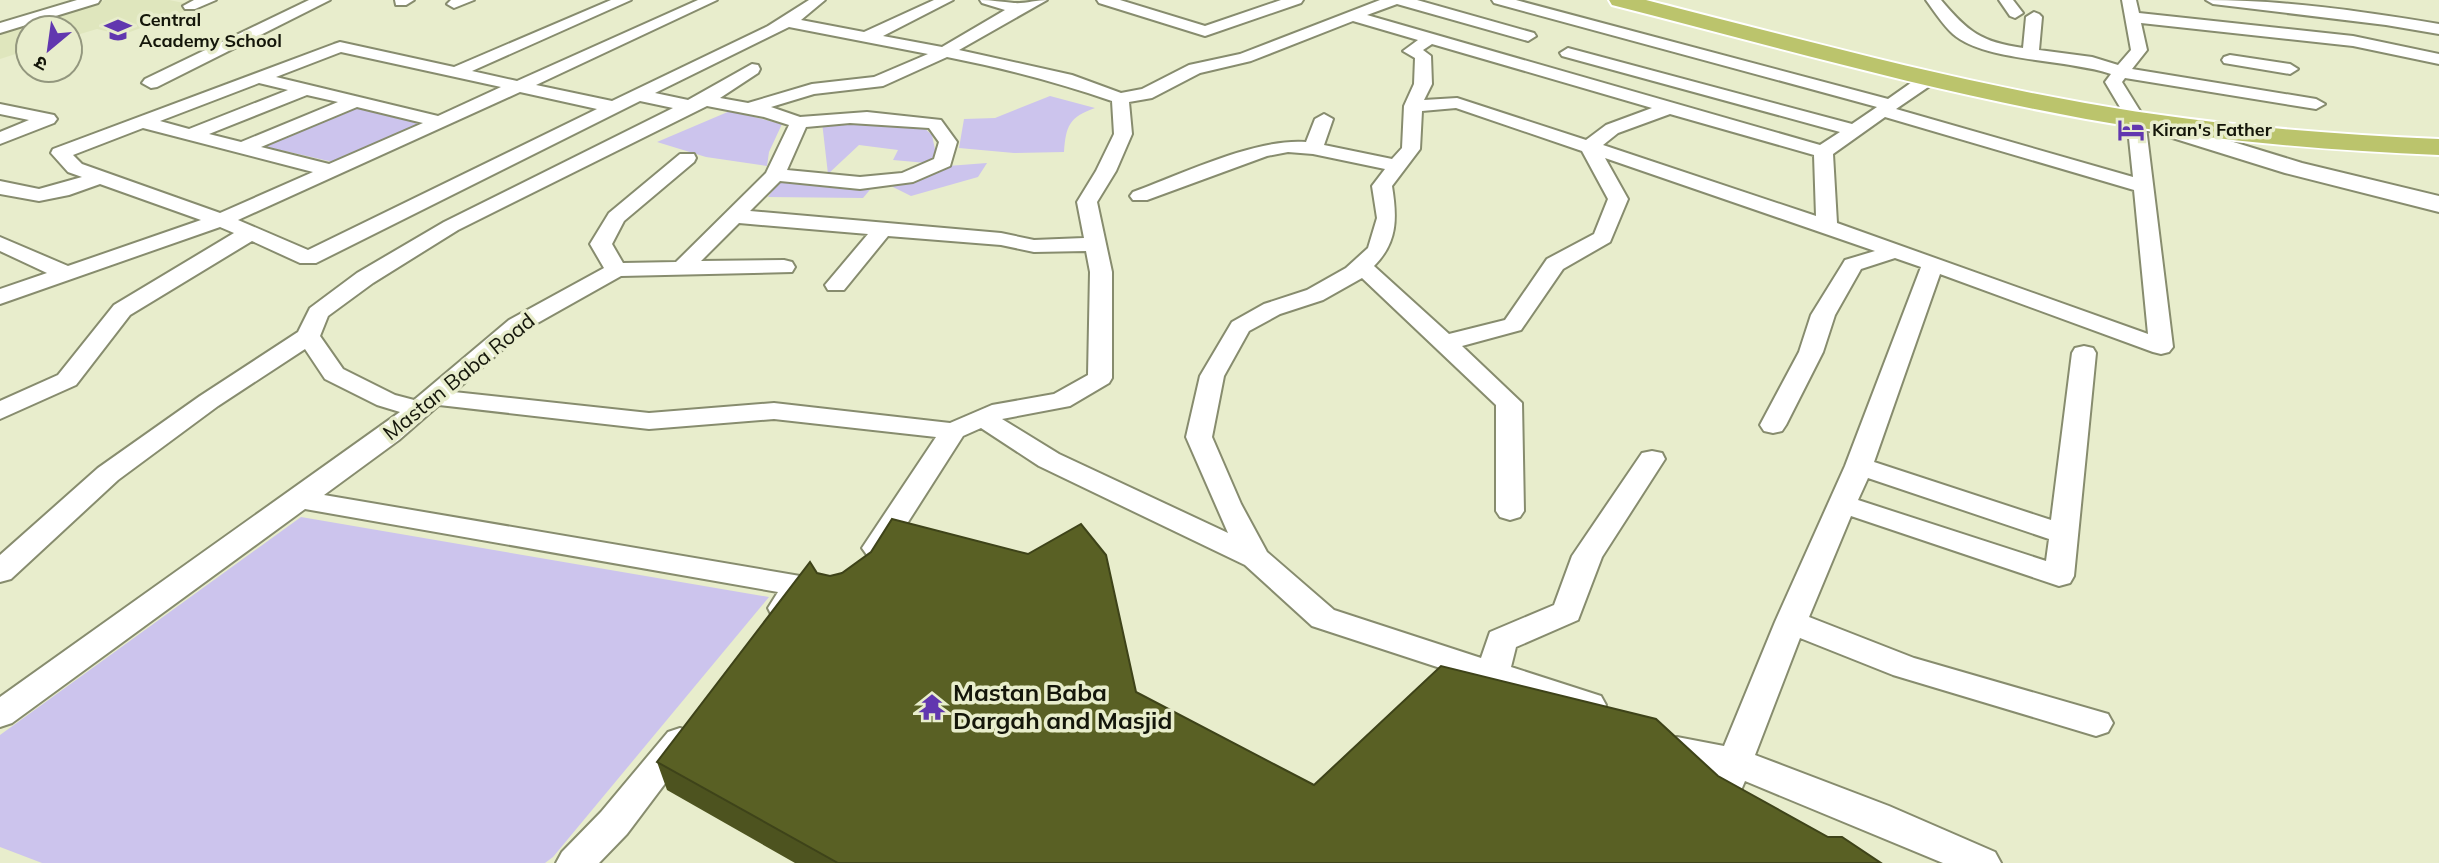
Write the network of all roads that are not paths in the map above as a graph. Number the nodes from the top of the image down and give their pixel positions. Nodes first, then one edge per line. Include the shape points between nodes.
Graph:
1 (93, 0) edge
2 (209, 0) edge
3 (324, 0) edge
4 (624, 0) edge
5 (710, 0) edge
6 (818, 0) edge
7 (947, 0) edge
8 (987, 0) edge
9 (1040, 0) edge
10 (1104, 0) edge
11 (1296, 0) edge
12 (1393, 0) edge
13 (1401, 0) edge
14 (1499, 0) edge
15 (1620, 0) edge
16 (1933, 0) edge
17 (2006, 0) edge
18 (2129, 0) edge
19 (2213, 0) edge
20 (1649, 1) edge
21 (2392, 5) dead end
22 (190, 6) dead end
23 (1017, 9) junction
24 (2015, 13) dead end
25 (1350, 15) junction
26 (2034, 17) dead end
27 (2133, 17) junction
28 (1566, 18) junction
29 (785, 22) junction
30 (0, 28) edge
31 (2435, 28) edge
32 (1614, 31) junction
33 (1528, 36) junction
34 (867, 37) junction
35 (1428, 38) junction
36 (2227, 40) dead end
37 (943, 53) junction
38 (1568, 53) junction
39 (2031, 54) junction
40 (1487, 55) junction
41 (2439, 59) edge
42 (2230, 60) junction
43 (1533, 68) junction
44 (752, 69) dead end
45 (2290, 69) dead end
46 (456, 72) junction
47 (2121, 72) junction
48 (1931, 77) junction
49 (258, 78) junction
50 (151, 83) dead end
51 (522, 87) junction
52 (307, 89) junction
53 (2234, 91) junction
54 (638, 95) junction
55 (1120, 98) junction
56 (356, 101) junction
57 (697, 103) junction
58 (2316, 104) dead end
59 (1413, 106) junction
60 (614, 107) junction
61 (1669, 107) junction
62 (749, 108) junction
63 (1886, 108) junction
64 (3, 110) edge
65 (2134, 116) junction
66 (1324, 120) dead end
67 (141, 122) junction
68 (443, 122) junction
69 (799, 123) junction
70 (1854, 130) junction
71 (190, 135) junction
72 (0, 138) edge
73 (2439, 140) edge
74 (1589, 147) junction
75 (2439, 147) edge
76 (243, 148) junction
77 (1313, 148) junction
78 (1823, 152) junction
79 (687, 158) dead end
80 (1397, 166) junction
81 (333, 171) junction
82 (775, 175) junction
83 (100, 177) junction
84 (1099, 183) junction
85 (2144, 186) junction
86 (0, 187) edge
87 (2439, 204) edge
88 (734, 216) junction
89 (221, 220) junction
90 (1826, 226) junction
91 (882, 230) junction
92 (250, 233) junction
93 (0, 243) edge
94 (1096, 244) junction
95 (1895, 251) junction
96 (1933, 264) junction
97 (1362, 265) junction
98 (784, 267) dead end
99 (682, 268) junction
100 (616, 270) junction
101 (66, 274) junction
102 (836, 285) dead end
103 (0, 297) edge
104 (308, 336) junction
105 (1444, 343) junction
106 (2084, 353) dead end
107 (427, 404) junction
108 (0, 411) edge
109 (983, 418) junction
110 (1773, 425) dead end
111 (953, 431) junction
112 (1653, 459) dead end
113 (1859, 466) junction
114 (299, 499) junction
115 (1843, 504) junction
116 (1510, 511) dead end
117 (2064, 534) junction
118 (1255, 558) junction
119 (863, 571) edge
120 (0, 572) edge
121 (1791, 622) junction
122 (768, 628) edge
123 (1493, 676) junction
124 (0, 714) edge
125 (1620, 714) edge
126 (696, 721) edge
127 (2096, 723) dead end
128 (1665, 740) edge
129 (1735, 786) junction
130 (575, 863) edge
131 (1982, 863) edge

1 - 30 street
2 - 22 street
3 - 50 street
4 - 46 street
5 - 51 street
6 - 29 street
7 - 34 street
8 - 23 street
9 - 23 street
10 - 11 street via 1205,31
12 - 25 street
13 - 33 street
14 - 28 street
15 - 48 highway
16 - 39 street via 1961,32 1999,49
17 - 24 street
18 - 27 street
19 - 31 street
20 - 65 highway via 1971,81
21 - 31 street
23 - 37 street
25 - 35 street
25 - 55 street via 1245,58 1195,69 1146,94
26 - 39 street
27 - 41 street via 2353,41
27 - 47 street via 2139,50
28 - 32 street
28 - 33 street
29 - 34 street
29 - 54 street
32 - 38 street
32 - 63 street
33 - 40 street
34 - 37 street
35 - 40 street
35 - 59 street via 1411,51 1423,56 1423,84
36 - 42 street
37 - 55 street via 1013,65
37 - 62 street via 877,82 812,89
38 - 43 street
38 - 70 street
39 - 47 street via 2092,62
40 - 43 street
42 - 45 street
42 - 53 street
43 - 61 street
44 - 57 street
46 - 49 street via 340,47
46 - 51 street
47 - 53 street
47 - 65 street via 2113,82
48 - 63 street
48 - 65 highway via 2083,111
49 - 52 street
49 - 67 street
51 - 60 street
51 - 68 street
52 - 56 street
52 - 71 street
53 - 58 street
54 - 57 street
54 - 60 street
55 - 84 street via 1123,134
56 - 68 street
56 - 76 street
57 - 62 street
57 - 104 street via 451,226 365,278 318,313
59 - 74 street via 1457,103
59 - 80 street via 1411,149
60 - 92 street via 308,258
61 - 74 street via 1612,129
61 - 78 street
62 - 69 street
63 - 70 street
63 - 85 street
64 - 72 street via 48,119
65 - 73 highway
65 - 75 highway via 2230,133
65 - 85 street
65 - 87 street via 2294,168
66 - 77 street
67 - 71 street
67 - 83 street via 60,153 75,168
68 - 81 street
69 - 82 street
69 - 82 street via 830,117 889,116 935,124 948,142 943,162 906,178 860,183
70 - 78 street
71 - 76 street
74 - 90 street
74 - 105 street via 1618,199 1603,238 1555,264 1513,325
76 - 81 street
77 - 80 street
77 - 84 street via 1288,146 1261,152 1146,203
78 - 90 street
79 - 100 street via 616,217 601,244
80 - 97 street via 1382,186 1387,218 1378,250
81 - 89 street
82 - 88 street
83 - 86 street via 57,192 23,196
83 - 89 street
84 - 94 street via 1087,202
85 - 96 street via 2161,347
88 - 91 street
88 - 99 street
89 - 92 street
89 - 101 street
90 - 95 street
91 - 94 street via 1001,239 1034,246
91 - 102 street
92 - 108 street via 122,310 67,380
93 - 101 street
94 - 109 street via 1101,272 1100,378 1061,401 1001,410
95 - 96 street
95 - 110 street via 1853,265 1823,315 1811,352
96 - 113 street
97 - 105 street
97 - 118 street via 1315,295 1272,309 1240,327 1212,376 1199,437
98 - 99 street
99 - 100 street, Mastan Baba Road
100 - 107 street, Mastan Baba Road via 517,325
101 - 103 street
104 - 107 street via 334,374 386,400
104 - 120 street via 108,474
105 - 116 street via 1509,403
106 - 117 street
107 - 111 street via 649,421 774,411
107 - 114 street, Mastan Baba Road
109 - 111 street
109 - 118 street via 1049,460
111 - 119 street
112 - 123 street via 1587,556 1567,612 1500,640
113 - 115 street
113 - 117 street
114 - 122 street via 800,586
114 - 124 street, Mastan Baba Road
115 - 117 street via 2059,576
115 - 121 street
118 - 123 street via 1323,618
121 - 127 street via 1904,667
121 - 129 street
123 - 125 street
126 - 130 street via 614,823
128 - 129 street
129 - 131 street via 1876,817

